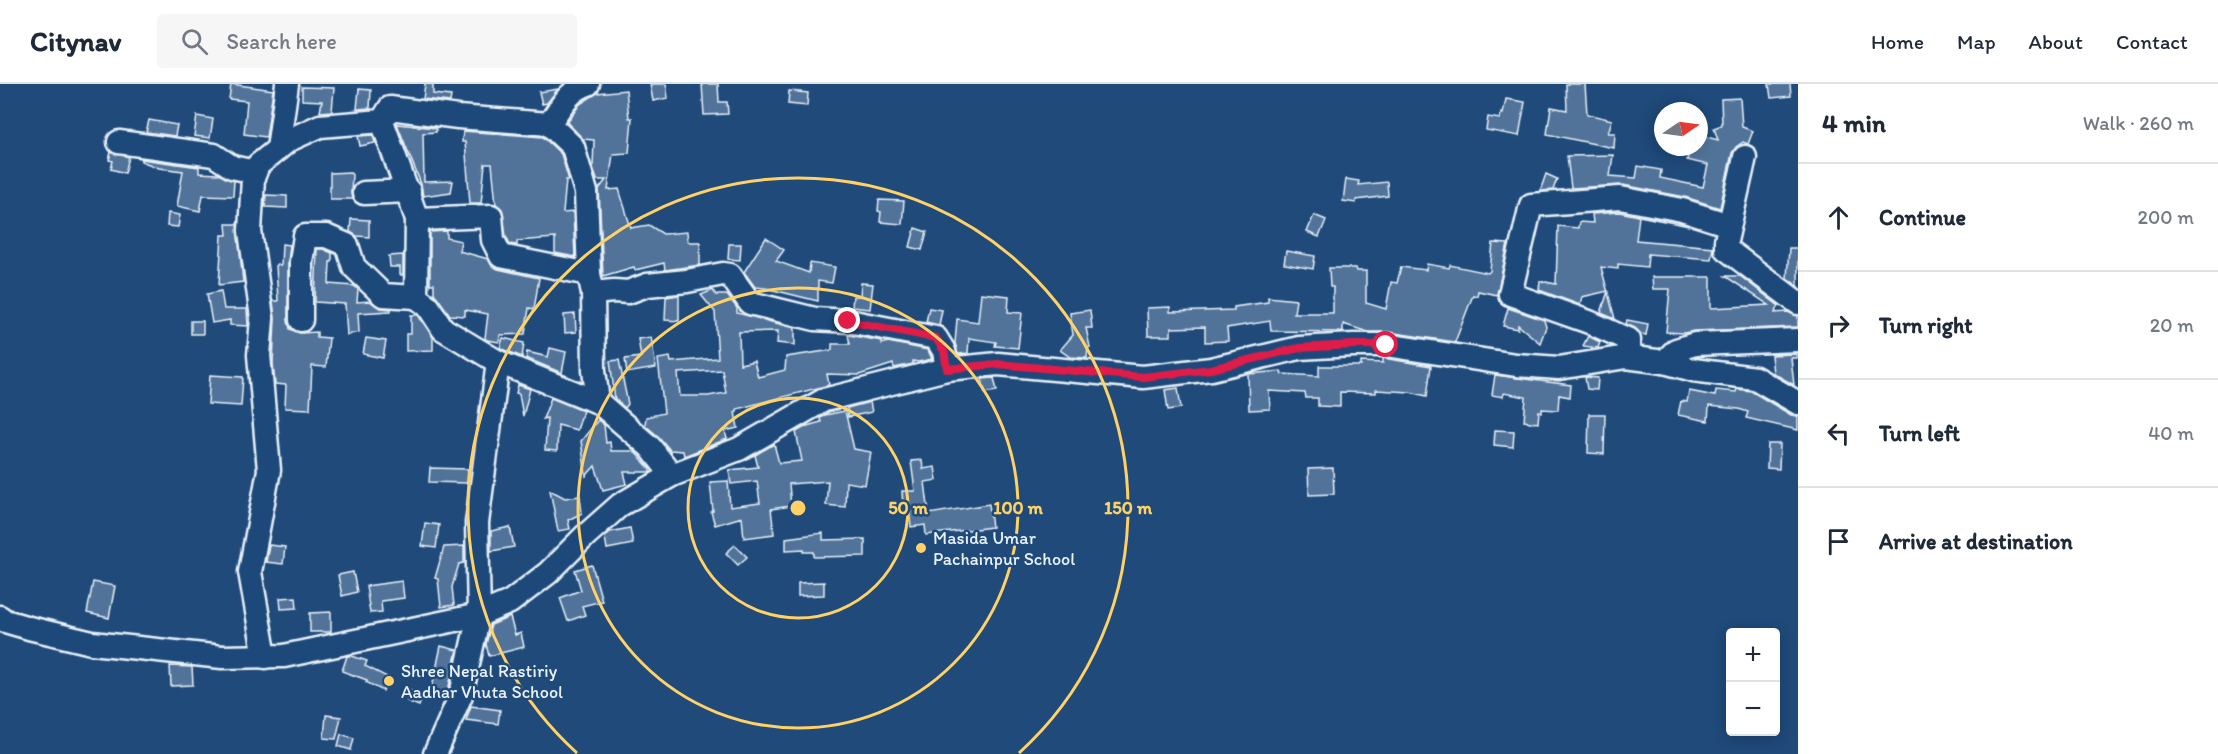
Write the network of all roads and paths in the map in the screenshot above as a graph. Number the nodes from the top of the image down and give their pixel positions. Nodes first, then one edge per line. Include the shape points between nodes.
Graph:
1 (287, 84) edge
2 (588, 84) edge
3 (382, 121) junction
4 (549, 124) junction
5 (119, 142) dead end
6 (278, 149) junction
7 (1745, 157) dead end
8 (255, 172) junction
9 (409, 191) junction
10 (364, 193) dead end
11 (417, 219) junction
12 (1729, 225) junction
13 (591, 284) junction
14 (416, 297) junction
15 (1798, 303) edge
16 (301, 320) dead end
17 (1798, 340) edge
18 (1626, 357) junction
19 (498, 362) junction
20 (1664, 362) junction
21 (947, 369) junction
22 (598, 402) junction
23 (1798, 403) edge
24 (672, 475) junction
25 (479, 615) junction
26 (0, 617) edge
27 (265, 657) junction
28 (435, 754) edge

1 - 6 street
2 - 4 street via 571,92
3 - 4 street via 390,108
3 - 6 street via 320,126
3 - 9 street
4 - 13 street via 573,147 586,192
5 - 8 street via 214,155 232,167
6 - 8 street
7 - 12 street
8 - 27 street via 250,231 262,318 259,355 269,470 250,572
9 - 10 street
9 - 11 street
11 - 13 street via 491,216 492,240 501,256
11 - 14 street
12 - 15 street via 1726,249
12 - 18 street via 1682,210 1620,198 1530,205 1510,294 1629,340
13 - 21 street via 628,292 647,285 730,275 750,303 815,319 848,321 936,338 944,351
13 - 22 street
14 - 16 street via 383,295 354,267 347,245 326,236 305,236
14 - 19 street via 428,306 443,329
17 - 20 street via 1695,344 1676,350
18 - 20 street
18 - 21 street via 1559,368 1386,345 1353,345 1299,348 1211,369 1143,377 998,364
19 - 22 street
19 - 25 street via 477,523
20 - 23 street via 1755,378
21 - 24 street via 824,400 739,449
22 - 24 street via 650,447
24 - 25 street via 620,505 548,573 510,602
25 - 27 street
25 - 28 street via 461,696
26 - 27 street via 93,643 222,657

